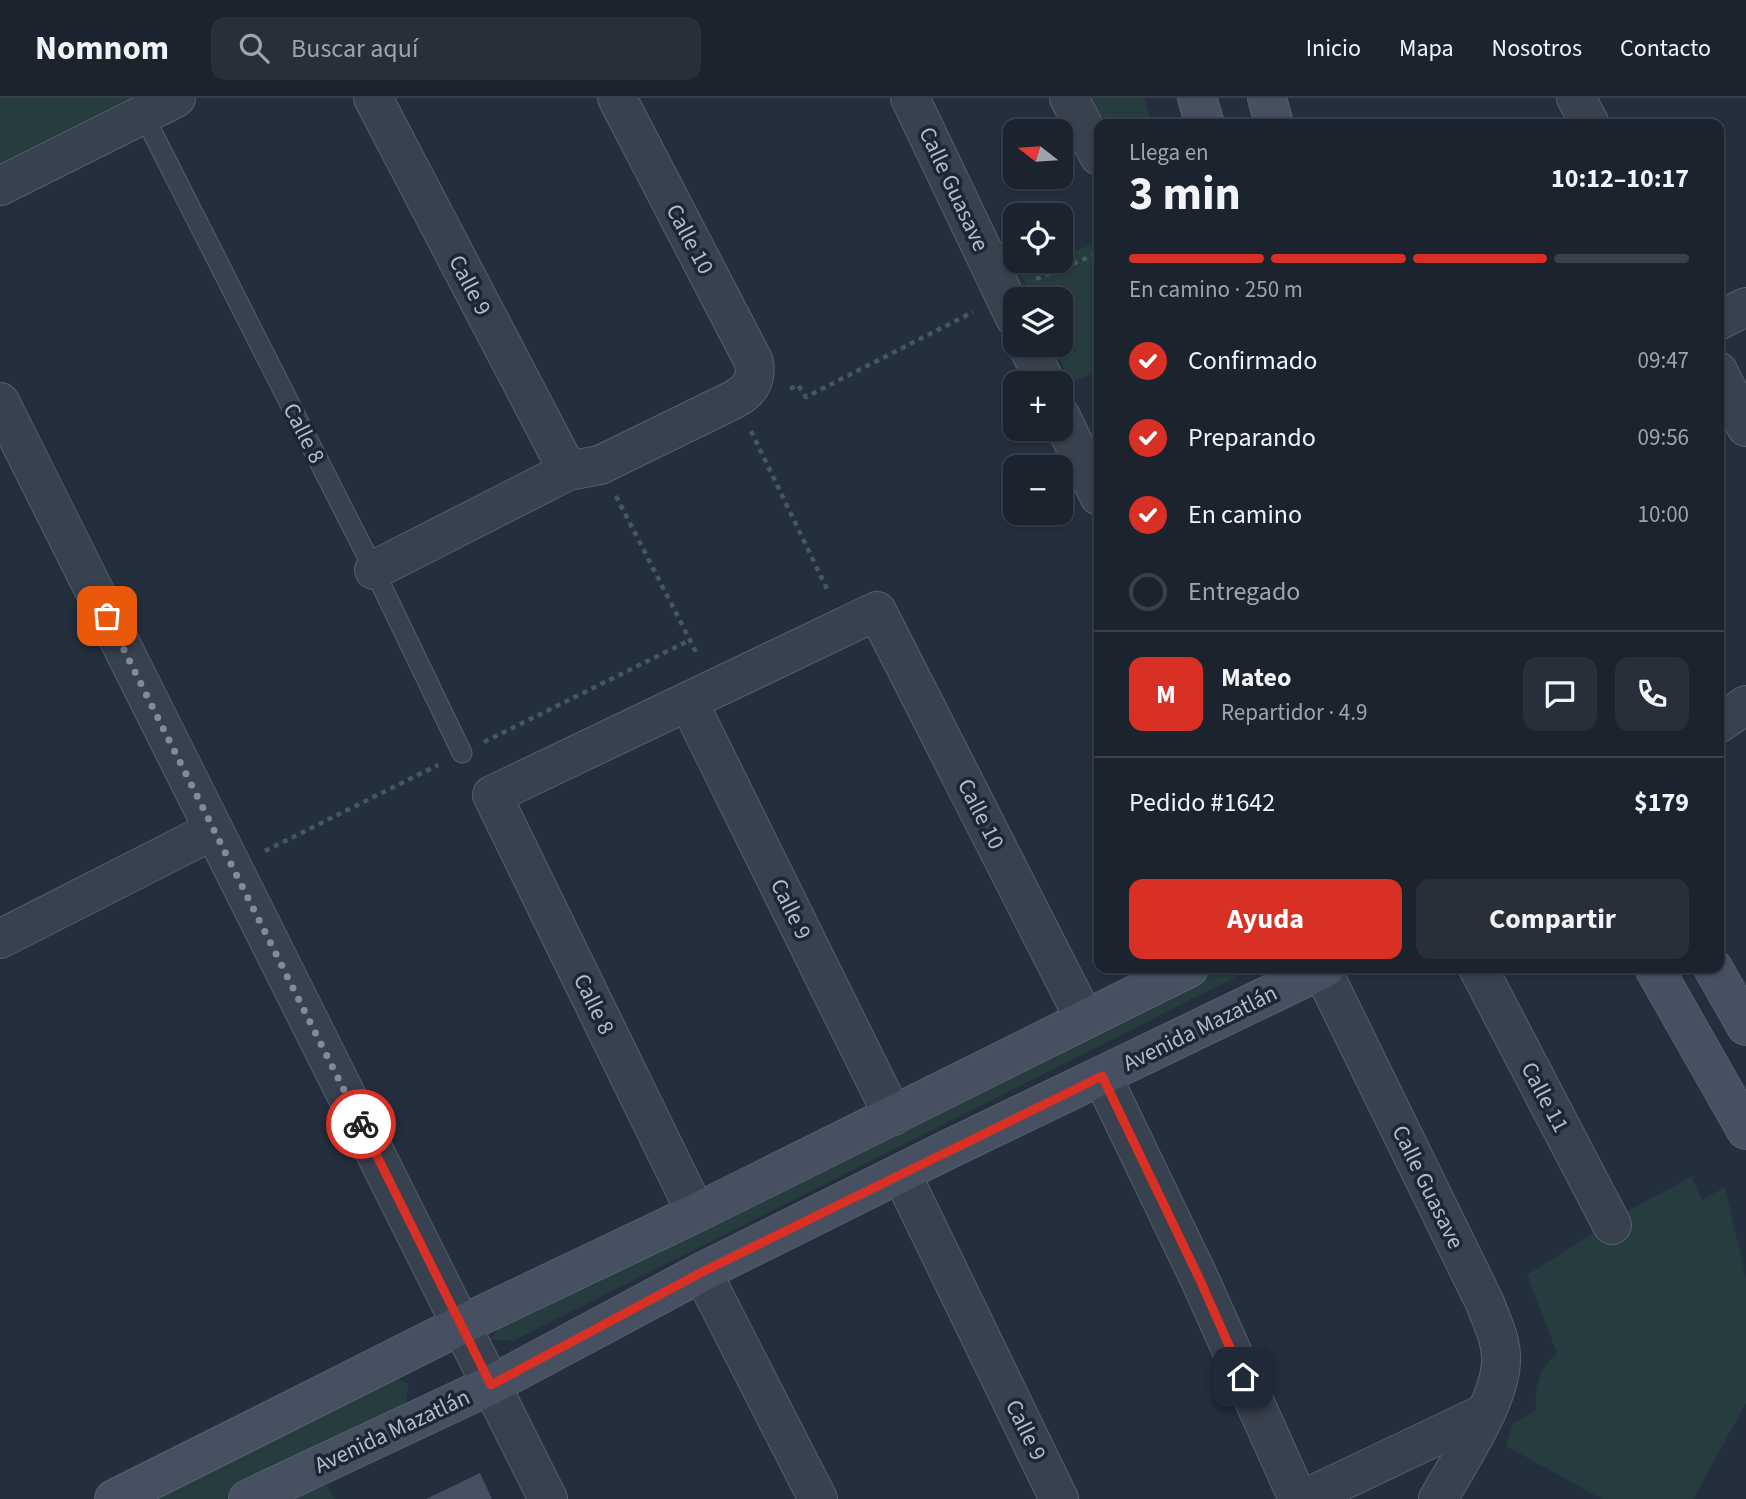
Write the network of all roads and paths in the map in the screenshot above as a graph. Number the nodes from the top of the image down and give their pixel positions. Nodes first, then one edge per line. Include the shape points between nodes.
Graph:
1 (373, 98) edge
2 (617, 98) edge
3 (911, 98) edge
4 (1069, 98) edge
5 (1197, 98) edge
6 (1267, 98) edge
7 (1576, 98) edge
8 (159, 106) edge
9 (1203, 119) edge
10 (1273, 119) edge
11 (1587, 119) edge
12 (1094, 146) edge
13 (0, 186) edge
14 (1094, 256) edge
15 (1041, 287) edge
16 (1003, 293) edge
17 (1003, 307) edge
18 (1746, 307) edge
19 (1724, 318) edge
20 (1724, 383) edge
21 (758, 391) junction
22 (0, 402) edge
23 (1746, 427) edge
24 (1073, 441) edge
25 (584, 468) junction
26 (1094, 486) edge
27 (374, 570) junction
28 (861, 618) junction
29 (702, 695) junction
30 (1746, 705) edge
31 (1724, 720) edge
32 (462, 753) dead end
33 (214, 830) junction
34 (0, 939) edge
35 (1178, 973) edge
36 (1313, 973) edge
37 (1325, 973) edge
38 (1481, 973) edge
39 (1657, 973) edge
40 (1716, 973) edge
41 (1084, 1018) junction
42 (1746, 1026) edge
43 (1102, 1076) junction
44 (894, 1116) junction
45 (1746, 1130) edge
46 (901, 1173) junction
47 (696, 1213) junction
48 (1612, 1226) dead end
49 (702, 1272) junction
50 (461, 1325) junction
51 (491, 1385) junction
52 (1485, 1413) junction
53 (114, 1499) edge
54 (248, 1499) edge
55 (548, 1499) edge
56 (818, 1499) edge
57 (1059, 1499) edge
58 (1298, 1499) edge
59 (1304, 1499) edge
60 (1438, 1499) edge

1 - 25 street, Calle 9
2 - 21 street, Calle 10 via 754,362
3 - 16 street, Calle Guasave
4 - 12 street
5 - 9 street
6 - 10 street
7 - 11 street
8 - 13 street
8 - 27 lane, Calle 8
14 - 15 path
17 - 21 path via 970,313 806,397 798,385
18 - 19 street
20 - 23 street
21 - 25 street
21 - 28 path
22 - 33 street
24 - 26 street
25 - 27 street
25 - 29 path
27 - 32 lane, Calle 8
28 - 29 street
28 - 41 street, Calle 10
29 - 44 street, Calle 9
29 - 47 street, Calle 8 via 492,795
30 - 31 street
33 - 34 street
33 - 50 street
35 - 41 street
36 - 43 street, Avenida Mazatlán
37 - 52 street, Calle Guasave via 1497,1335 1501,1361
38 - 48 street, Calle 11
39 - 45 street
40 - 42 street
41 - 44 street
43 - 46 street, Avenida Mazatlán
43 - 58 street
44 - 47 street
46 - 49 street, Avenida Mazatlán
46 - 57 street, Calle 9
47 - 50 street
49 - 51 street, Avenida Mazatlán
49 - 56 street
50 - 51 street
50 - 53 street
51 - 54 street, Avenida Mazatlán
51 - 55 street
52 - 59 street
52 - 60 street, Calle Guasave

